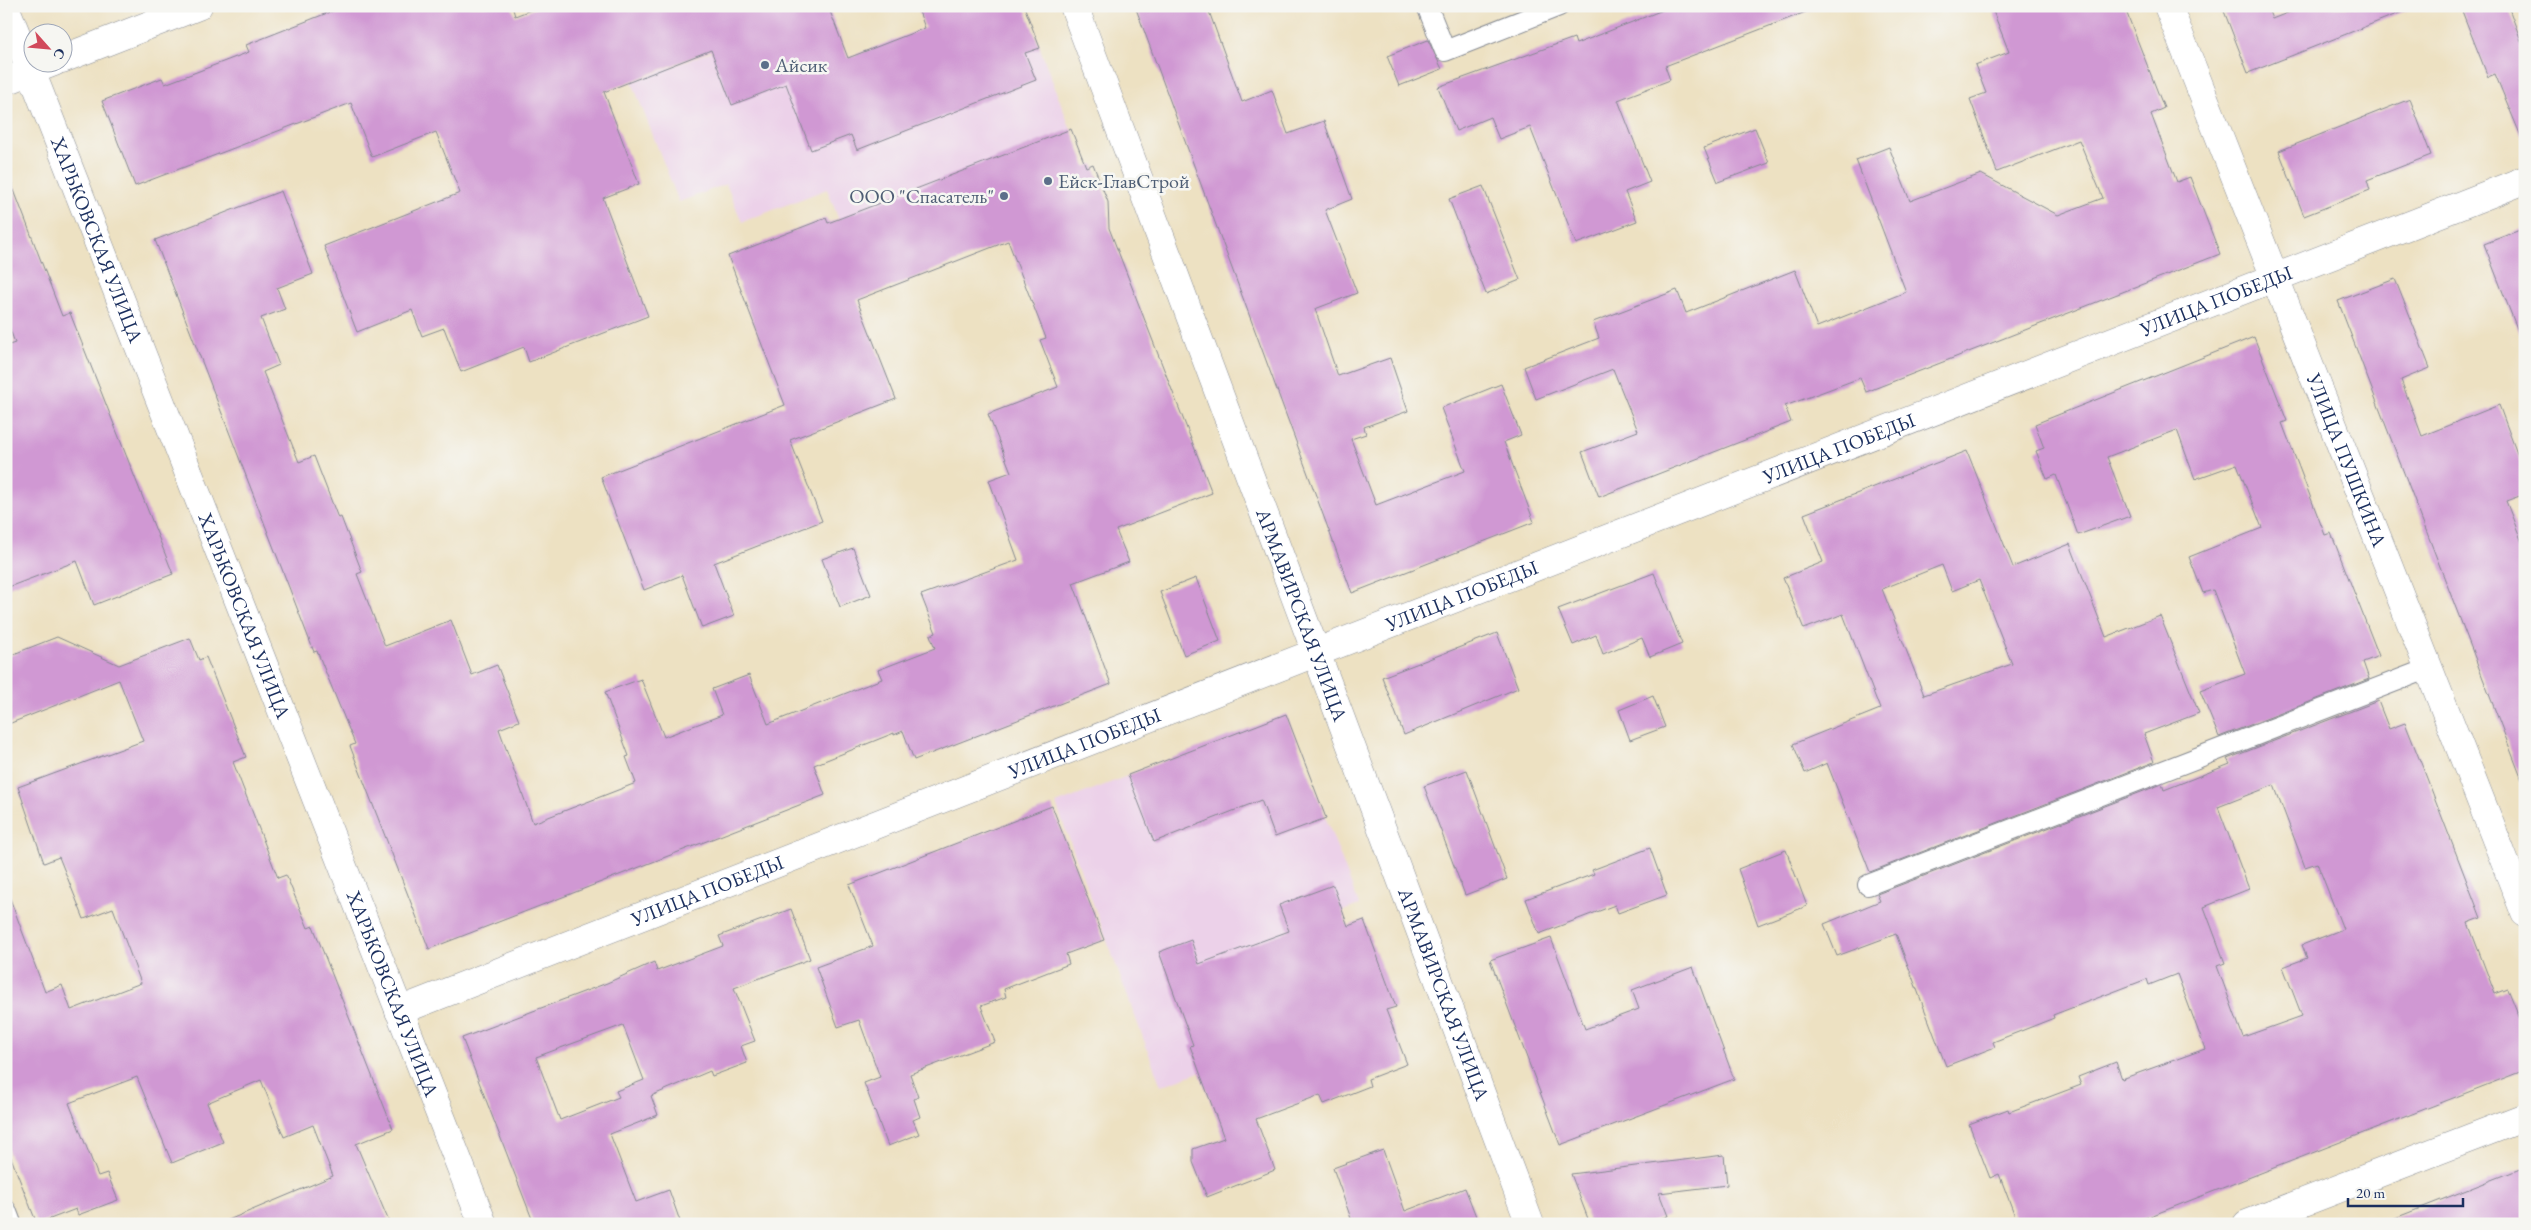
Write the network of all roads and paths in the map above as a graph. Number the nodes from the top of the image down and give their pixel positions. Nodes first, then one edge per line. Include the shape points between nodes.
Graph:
1 (198, 6) edge
2 (1074, 6) edge
3 (1426, 6) edge
4 (1559, 6) edge
5 (2168, 6) edge
6 (6, 9) edge
7 (22, 51) edge
8 (72, 55) edge
9 (30, 72) edge
10 (2525, 180) edge
11 (2275, 278) junction
12 (1316, 652) junction
13 (2428, 669) junction
14 (1868, 885) dead end
15 (2525, 913) edge
16 (399, 1011) junction
17 (2525, 1117) edge
18 (6, 1210) edge
19 (6, 1223) edge
20 (12, 1223) edge
21 (483, 1224) edge
22 (1530, 1224) edge
23 (2247, 1224) edge

1 - 8 street
2 - 12 street, АРМАВИРСКАЯ УЛИЦА
3 - 4 lane via 1445,51
5 - 11 street, УЛИЦА ПУШКИНА
6 - 7 street, ХАРЬКОВСКАЯ УЛИЦА
9 - 16 street, ХАРЬКОВСКАЯ УЛИЦА
10 - 11 street, УЛИЦА ПОБЕДЫ
11 - 12 street, УЛИЦА ПОБЕДЫ
11 - 13 street, УЛИЦА ПУШКИНА
12 - 16 street, УЛИЦА ПОБЕДЫ
12 - 22 street, АРМАВИРСКАЯ УЛИЦА
13 - 14 lane
13 - 15 street, УЛИЦА ПУШКИНА
16 - 21 street, ХАРЬКОВСКАЯ УЛИЦА
17 - 23 street
18 - 20 lane
19 - 20 lane

